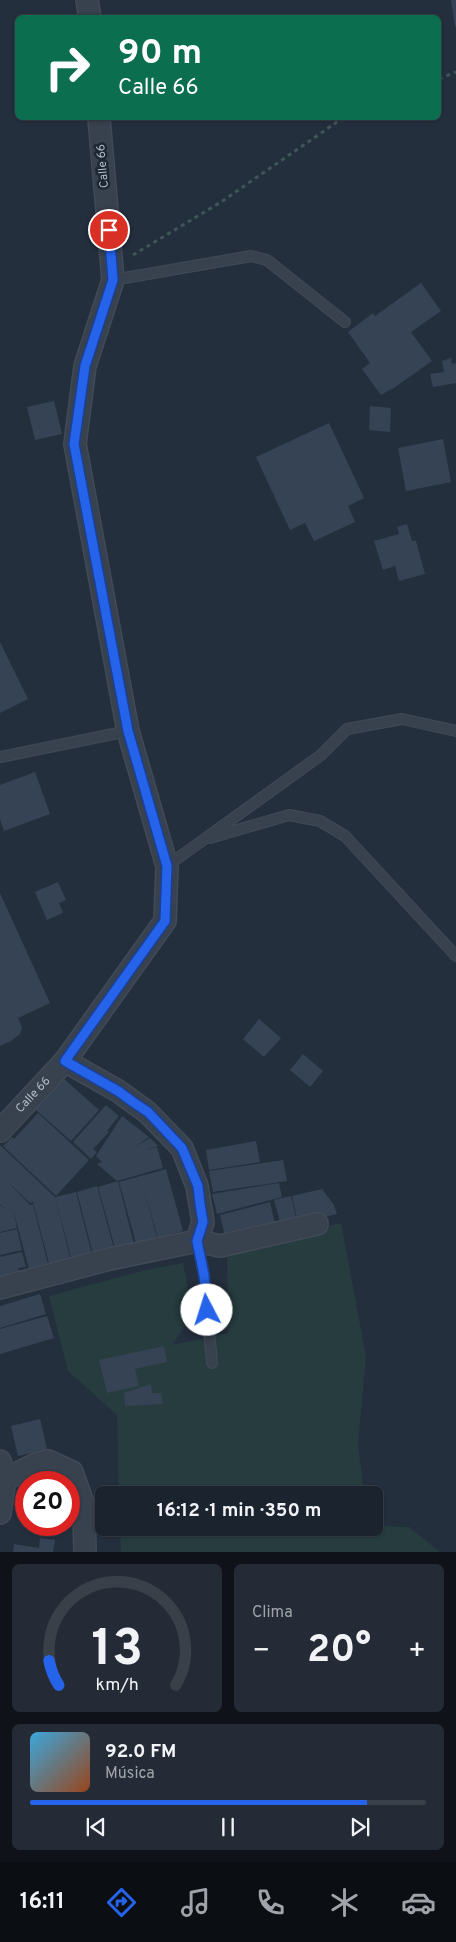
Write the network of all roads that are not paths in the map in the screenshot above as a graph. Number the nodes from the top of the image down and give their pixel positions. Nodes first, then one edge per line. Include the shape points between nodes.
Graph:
1 (87, 0) edge
2 (90, 15) edge
3 (99, 120) edge
4 (113, 274) junction
5 (345, 322) dead end
6 (128, 731) junction
7 (456, 731) edge
8 (0, 757) edge
9 (201, 841) junction
10 (167, 866) junction
11 (456, 956) edge
12 (65, 1061) junction
13 (0, 1131) edge
14 (316, 1224) dead end
15 (197, 1241) junction
16 (0, 1288) edge
17 (212, 1363) dead end
18 (2, 1474) edge
19 (0, 1513) edge
20 (85, 1552) edge

1 - 2 street
3 - 4 street, Calle 66
4 - 5 lane via 251,256 267,260
4 - 6 street, Calle 66 via 85,366 74,444
6 - 8 lane
6 - 10 street, Calle 66
7 - 9 lane via 402,719 348,729 321,755
9 - 10 lane
9 - 11 lane via 289,815 320,821 345,836
10 - 12 street, Calle 66 via 165,921
12 - 13 street, Calle 66
12 - 15 street via 148,1112 182,1148 198,1186 203,1222
14 - 15 street via 220,1246
15 - 16 street via 110,1259
15 - 17 lane via 204,1275
18 - 19 street
18 - 20 street via 48,1461 72,1472 84,1506

